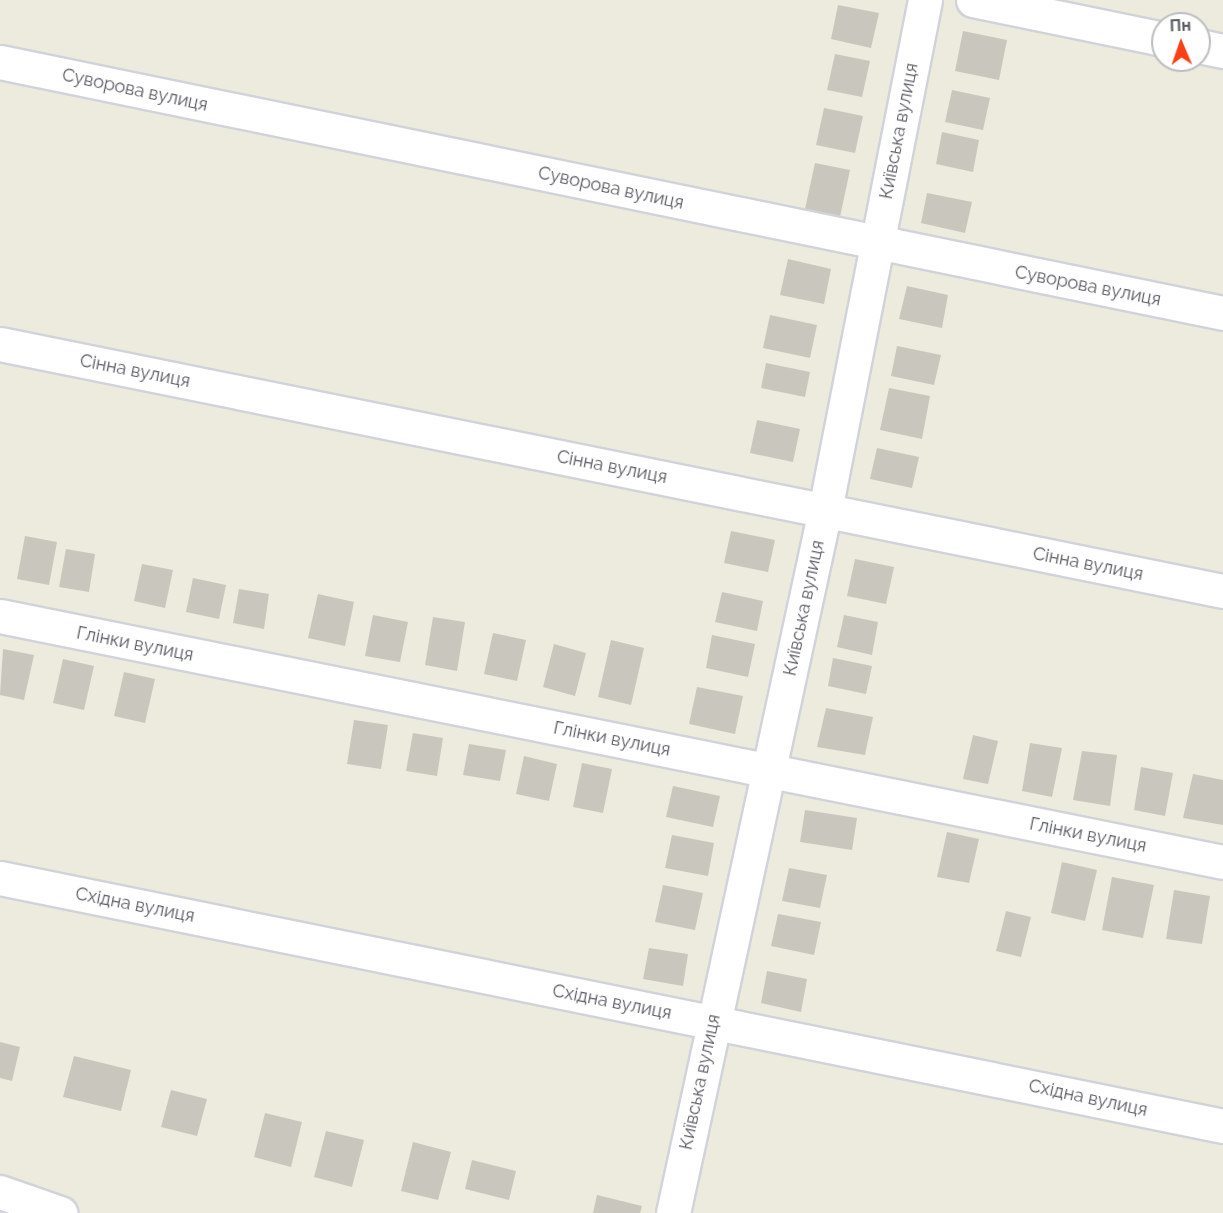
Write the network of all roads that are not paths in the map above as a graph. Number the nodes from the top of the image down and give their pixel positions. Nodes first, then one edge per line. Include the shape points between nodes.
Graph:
1 (925, 0) edge
2 (973, 0) edge
3 (1151, 37) edge
4 (0, 62) edge
5 (877, 243) junction
6 (1223, 313) edge
7 (0, 344) edge
8 (825, 510) junction
9 (1223, 591) edge
10 (0, 616) edge
11 (770, 771) junction
12 (1223, 862) edge
13 (0, 878) edge
14 (713, 1022) junction
15 (1223, 1126) edge
16 (0, 1192) edge
17 (60, 1213) edge
18 (673, 1213) edge

1 - 5 street, Київська вулиця
2 - 3 street
4 - 5 street, Суворова вулиця
5 - 6 street, Суворова вулиця
5 - 8 street, Київська вулиця
7 - 8 street, Сінна вулиця
8 - 9 street, Сінна вулиця
8 - 11 street, Київська вулиця
10 - 11 street, Глінки вулиця
11 - 12 street, Глінки вулиця
11 - 14 street, Київська вулиця
13 - 14 street, Східна вулиця
14 - 15 street, Східна вулиця
14 - 18 street, Київська вулиця
16 - 17 street

